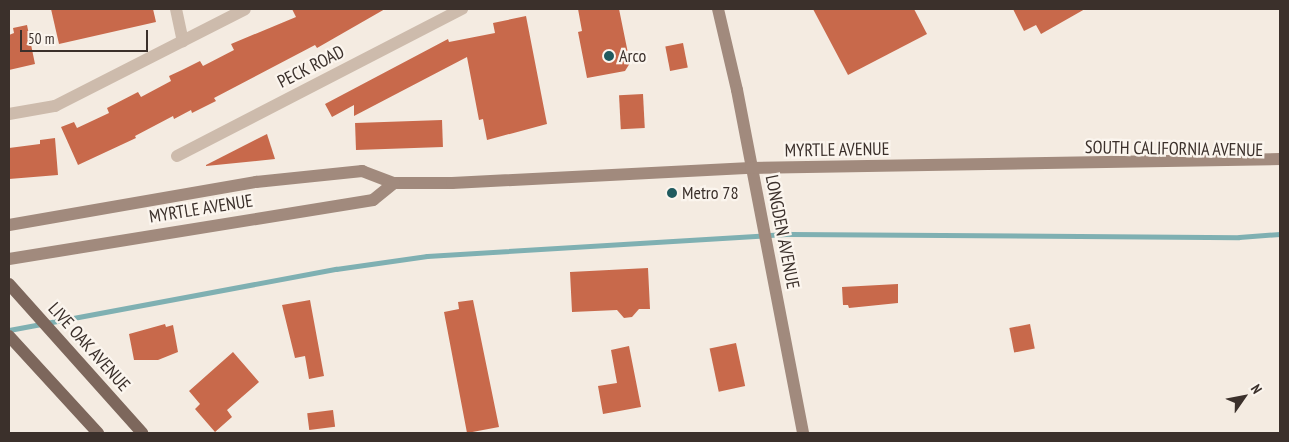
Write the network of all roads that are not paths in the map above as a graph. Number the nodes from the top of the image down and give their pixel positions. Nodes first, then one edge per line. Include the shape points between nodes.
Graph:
1 (176, 9) edge
2 (245, 9) edge
3 (462, 9) edge
4 (718, 9) edge
5 (182, 41) junction
6 (9, 114) edge
7 (176, 156) dead end
8 (1280, 159) edge
9 (1068, 165) junction
10 (751, 168) junction
11 (1280, 168) edge
12 (394, 183) junction
13 (9, 225) edge
14 (9, 258) edge
15 (9, 284) edge
16 (9, 336) edge
17 (98, 433) edge
18 (142, 433) edge
19 (803, 433) edge

1 - 5 street
2 - 5 street
3 - 7 street, PECK ROAD
4 - 10 main road, LONGDEN AVENUE
5 - 6 street via 56,106
8 - 9 main road, MYRTLE AVENUE
9 - 10 main road, MYRTLE AVENUE
9 - 11 main road, SOUTH CALIFORNIA AVENUE
10 - 12 main road, MYRTLE AVENUE via 542,181
10 - 19 main road, LONGDEN AVENUE
12 - 13 main road, MYRTLE AVENUE via 362,172 256,182
12 - 14 main road, MYRTLE AVENUE via 373,200
15 - 18 main road, LIVE OAK AVENUE
16 - 17 main road

